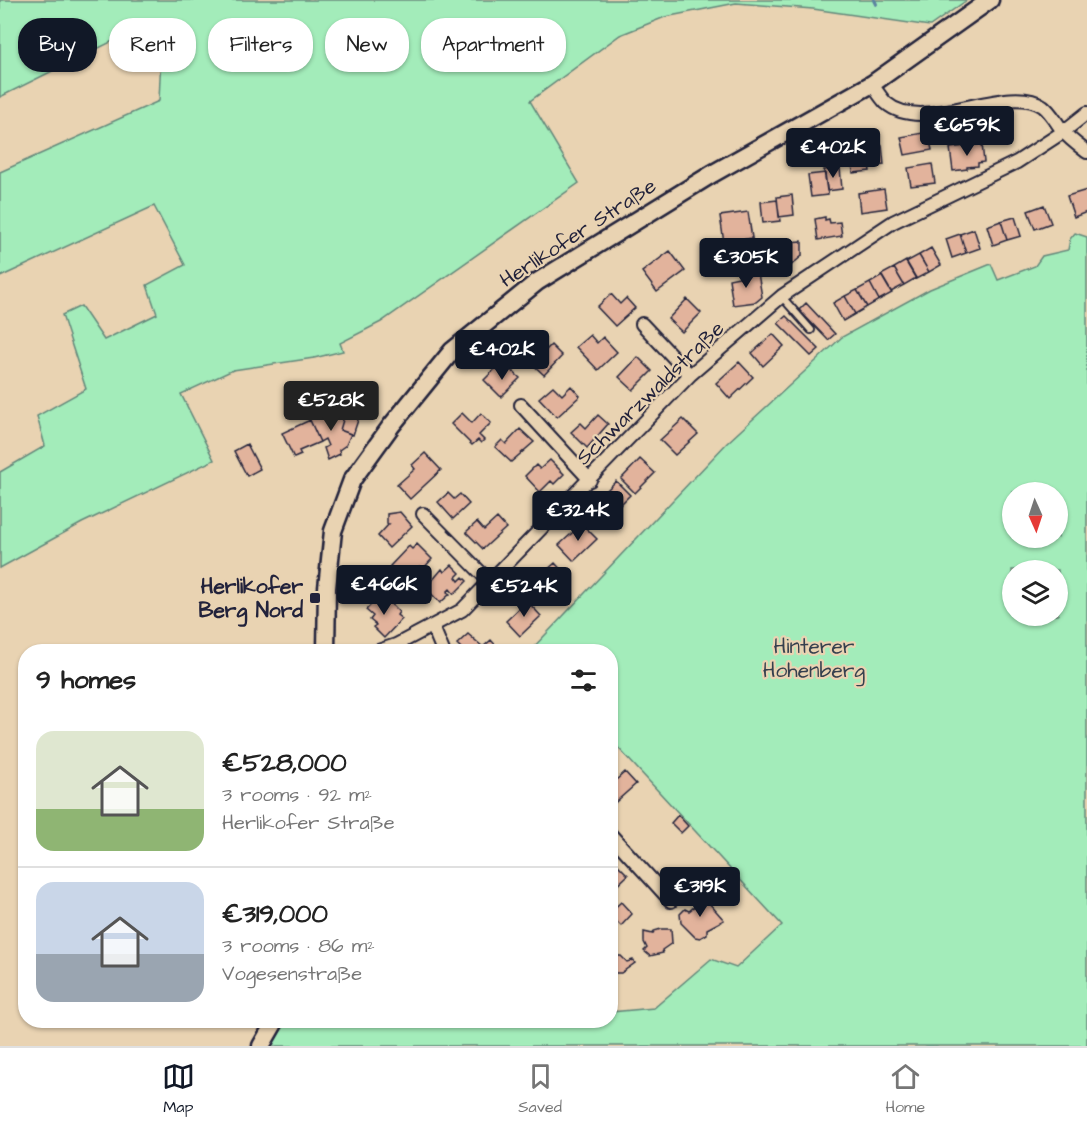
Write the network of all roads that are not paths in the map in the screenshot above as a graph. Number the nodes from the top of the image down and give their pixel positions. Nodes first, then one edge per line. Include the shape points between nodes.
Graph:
1 (990, 0) edge
2 (872, 84) junction
3 (1087, 113) edge
4 (1063, 132) junction
5 (1087, 152) edge
6 (782, 296) junction
7 (642, 324) dead end
8 (811, 330) dead end
9 (690, 375) junction
10 (521, 405) dead end
11 (590, 480) junction
12 (423, 514) dead end
13 (489, 581) junction
14 (433, 627) junction
15 (326, 644) edge
16 (398, 644) edge
17 (440, 644) edge
18 (618, 843) edge
19 (671, 901) dead end
20 (271, 1028) edge
21 (261, 1046) edge

1 - 2 main road, Herlikofer Straße
2 - 4 street via 886,103 902,111 928,113 1023,99 1043,106
2 - 15 main road, Herlikofer Straße via 712,174 537,282 452,351 352,480 333,531
3 - 4 street, Schwarzwaldstraße
4 - 5 street
4 - 6 street, Schwarzwaldstraße via 1017,162 893,222
6 - 8 lane
6 - 9 street, Schwarzwaldstraße
7 - 9 street
9 - 11 street, Schwarzwaldstraße
10 - 11 street
11 - 13 street, Schwarzwaldstraße
12 - 13 street
13 - 14 street, Schwarzwaldstraße via 462,610
14 - 16 street, Schwarzwaldstraße
14 - 17 street
18 - 19 street
20 - 21 main road

